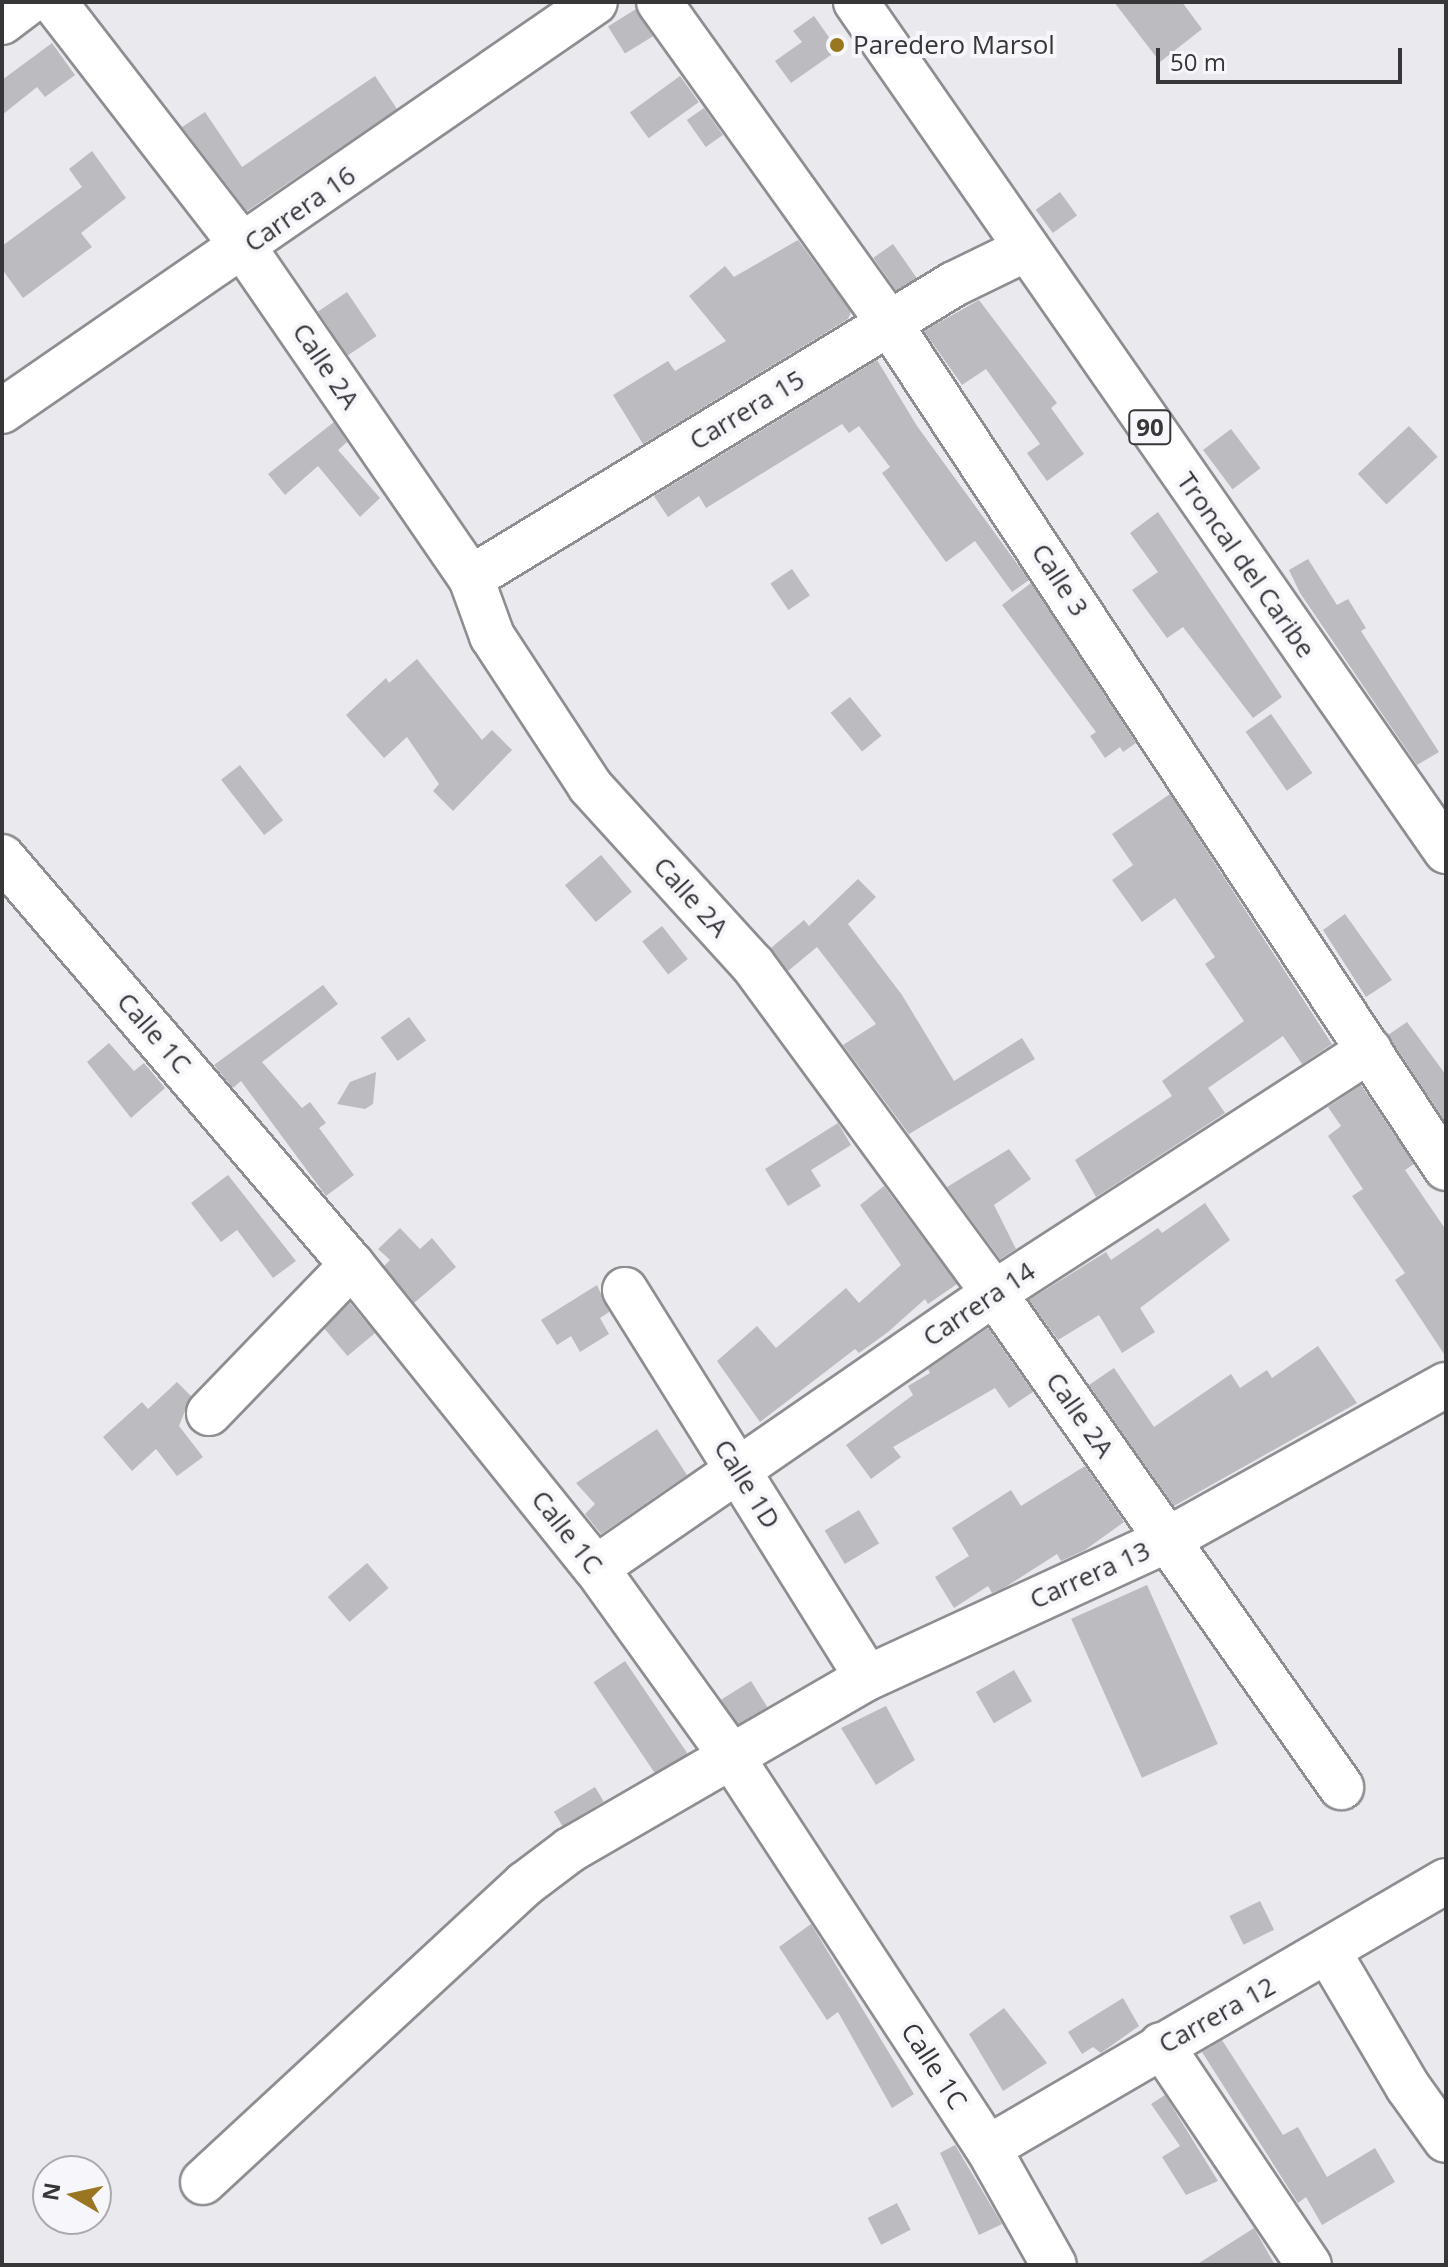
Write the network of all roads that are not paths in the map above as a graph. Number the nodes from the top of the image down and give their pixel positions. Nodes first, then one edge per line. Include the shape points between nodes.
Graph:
1 (29, 2) edge
2 (54, 2) edge
3 (595, 2) edge
4 (659, 2) edge
5 (856, 2) edge
6 (2, 22) edge
7 (244, 248) junction
8 (1026, 249) junction
9 (889, 323) junction
10 (2, 411) edge
11 (471, 578) junction
12 (1446, 851) edge
13 (10, 878) edge
14 (1369, 1050) junction
15 (1446, 1168) edge
16 (352, 1265) junction
17 (625, 1290) dead end
18 (994, 1293) junction
19 (1446, 1385) edge
20 (209, 1413) dead end
21 (739, 1471) junction
22 (1167, 1540) junction
23 (596, 1568) junction
24 (867, 1678) junction
25 (733, 1759) junction
26 (1341, 1787) dead end
27 (1442, 1890) edge
28 (1329, 1953) junction
29 (1161, 2045) junction
30 (1446, 2140) edge
31 (988, 2148) junction
32 (203, 2182) dead end
33 (1054, 2265) edge
34 (1309, 2265) edge

1 - 6 main road
2 - 7 main road, Calle 2A
3 - 7 main road, Carrera 16
4 - 9 main road, Calle 3
5 - 8 main road, Troncal del Caribe / 90
7 - 10 main road, Carrera 16
7 - 11 main road, Calle 2A
8 - 9 main road, Carrera 15
8 - 12 main road, Troncal del Caribe / 90
9 - 11 main road, Carrera 15
9 - 14 main road, Calle 3
11 - 18 main road, Calle 2A via 492,636 590,786 753,965
13 - 16 main road, Calle 1C
14 - 15 main road, Calle 3
14 - 18 main road, Carrera 14
16 - 20 main road
16 - 23 main road, Calle 1C
17 - 21 main road, Calle 1D
18 - 21 main road, Carrera 14
18 - 22 main road, Calle 2A
19 - 22 main road, Carrera 13
21 - 23 main road, Carrera 14
21 - 24 main road, Calle 1D
22 - 24 main road, Carrera 13
22 - 26 main road, Calle 2A
23 - 25 main road, Calle 1C
24 - 25 main road, Carrera 13
25 - 31 main road, Calle 1C
25 - 32 main road, Carrera 13 via 597,1833 535,1876
27 - 28 main road, Carrera 12
28 - 29 main road, Carrera 12
28 - 30 main road via 1408,2087
29 - 31 main road, Carrera 12
29 - 34 main road
31 - 33 main road, Calle 1C

